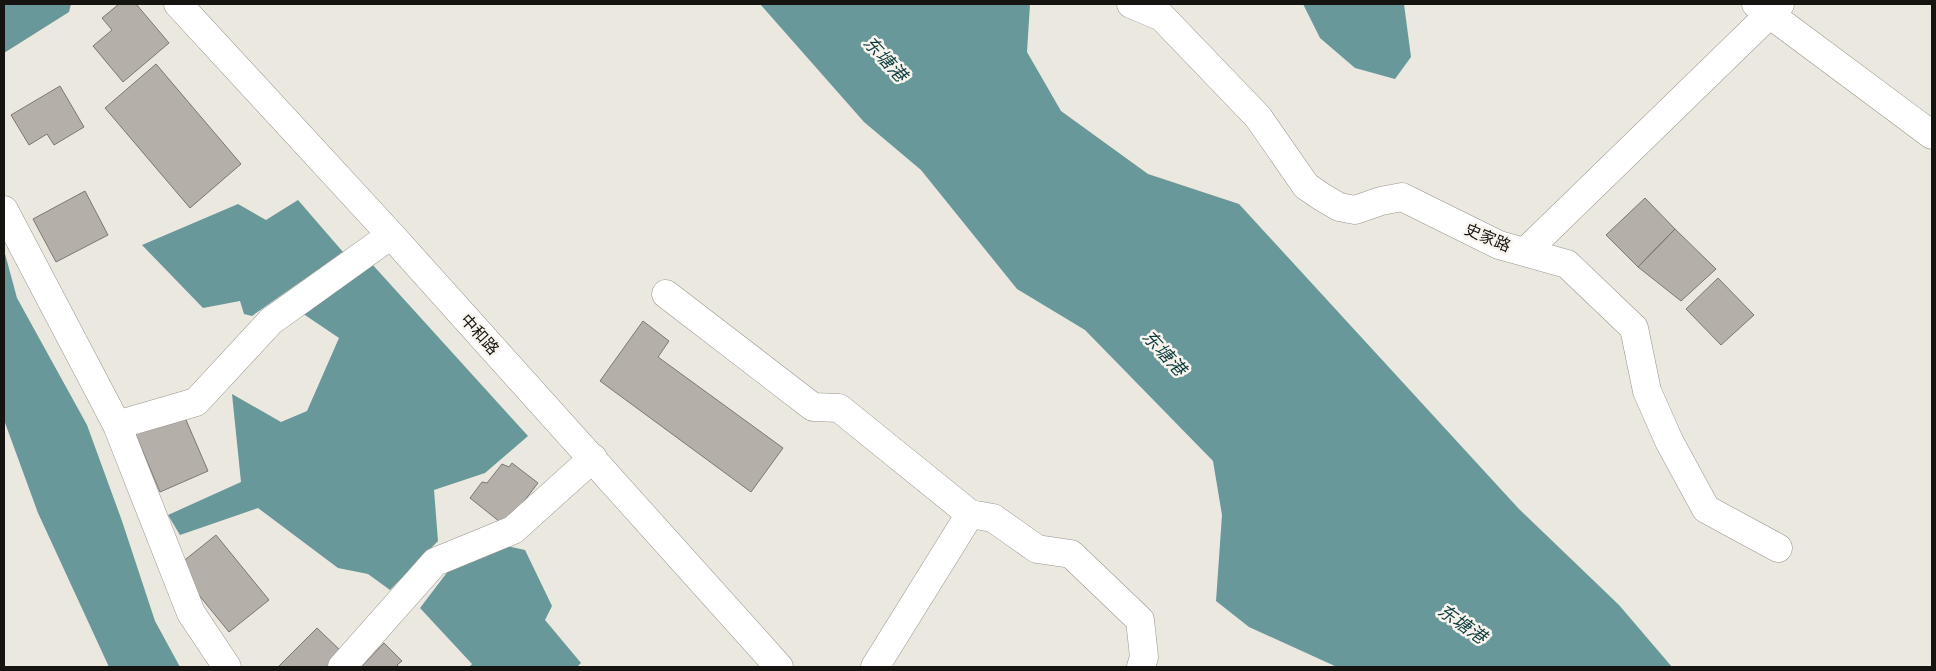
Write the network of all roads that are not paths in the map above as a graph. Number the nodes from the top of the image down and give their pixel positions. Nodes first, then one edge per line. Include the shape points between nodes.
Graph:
1 (178, 4) edge
2 (1131, 4) edge
3 (1769, 7) edge
4 (1932, 135) edge
5 (4, 210) edge
6 (390, 235) junction
7 (1525, 252) junction
8 (666, 294) dead end
9 (117, 425) junction
10 (592, 458) junction
11 (970, 514) junction
12 (1778, 548) dead end
13 (227, 667) edge
14 (342, 667) edge
15 (779, 667) edge
16 (875, 667) edge
17 (1141, 667) edge

1 - 6 street, 中和路
2 - 7 street, 史家路 via 1162,17 1258,118 1306,186 1322,197 1339,207 1355,210 1402,197 1498,245
3 - 4 street
3 - 7 street
5 - 9 street
6 - 9 street via 271,321 196,402
6 - 10 street, 中和路
7 - 12 street, 史家路 via 1567,264 1634,328 1647,391 1669,441 1706,509
8 - 11 street via 813,407 839,408
9 - 13 street via 191,613
10 - 14 street via 513,530 435,562
10 - 15 street, 中和路
11 - 16 street
11 - 17 street via 993,518 1037,549 1071,554 1140,620 1144,657

